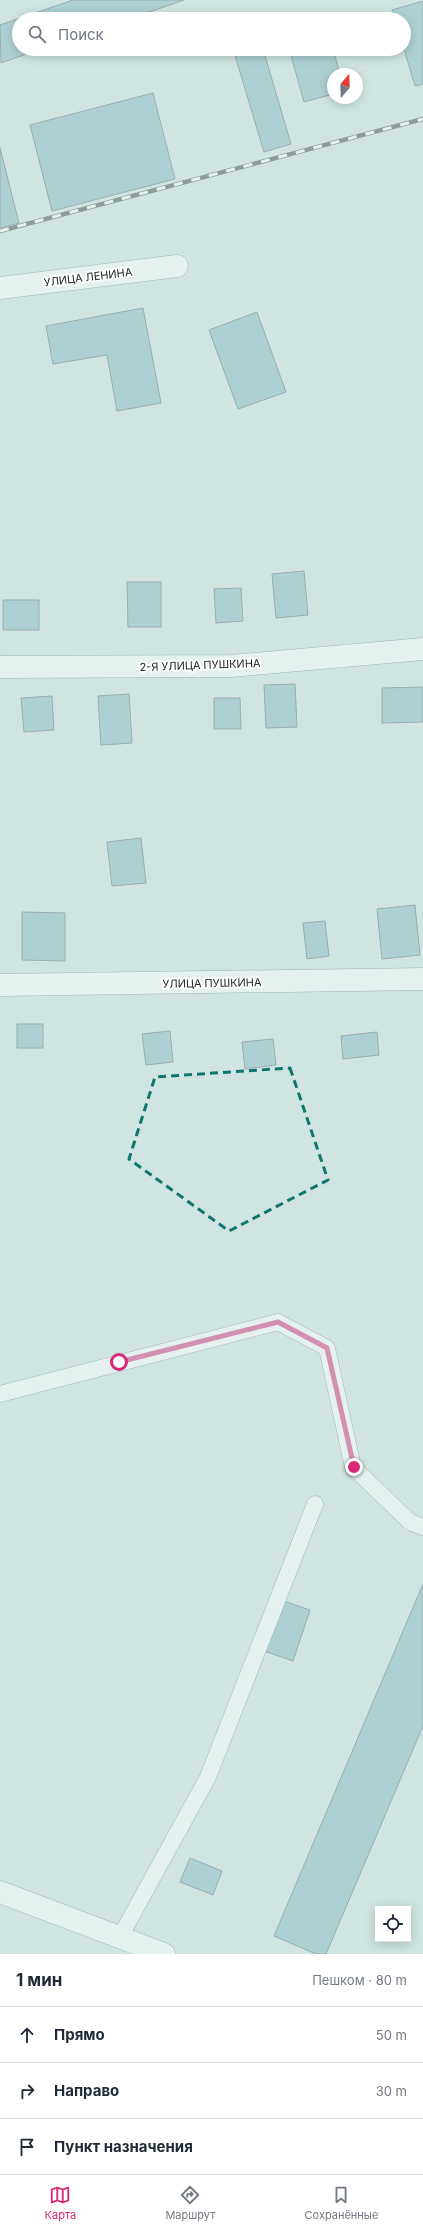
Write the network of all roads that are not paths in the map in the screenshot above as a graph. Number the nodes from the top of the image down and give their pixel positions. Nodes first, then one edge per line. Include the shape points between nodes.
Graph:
1 (176, 266) dead end
2 (0, 288) edge
3 (423, 649) edge
4 (0, 667) edge
5 (423, 979) edge
6 (0, 985) edge
7 (0, 1394) edge
8 (315, 1504) dead end
9 (423, 1527) edge
10 (0, 1892) edge
11 (120, 1937) junction
12 (164, 1954) edge

1 - 2 street, УЛИЦА ЛЕНИНА
3 - 4 street, 2-Я УЛИЦА ПУШКИНА via 231,666
5 - 6 street, УЛИЦА ПУШКИНА
7 - 9 lane via 278,1322 327,1348 354,1467 410,1522
8 - 11 lane via 208,1777
10 - 11 street
11 - 12 street

